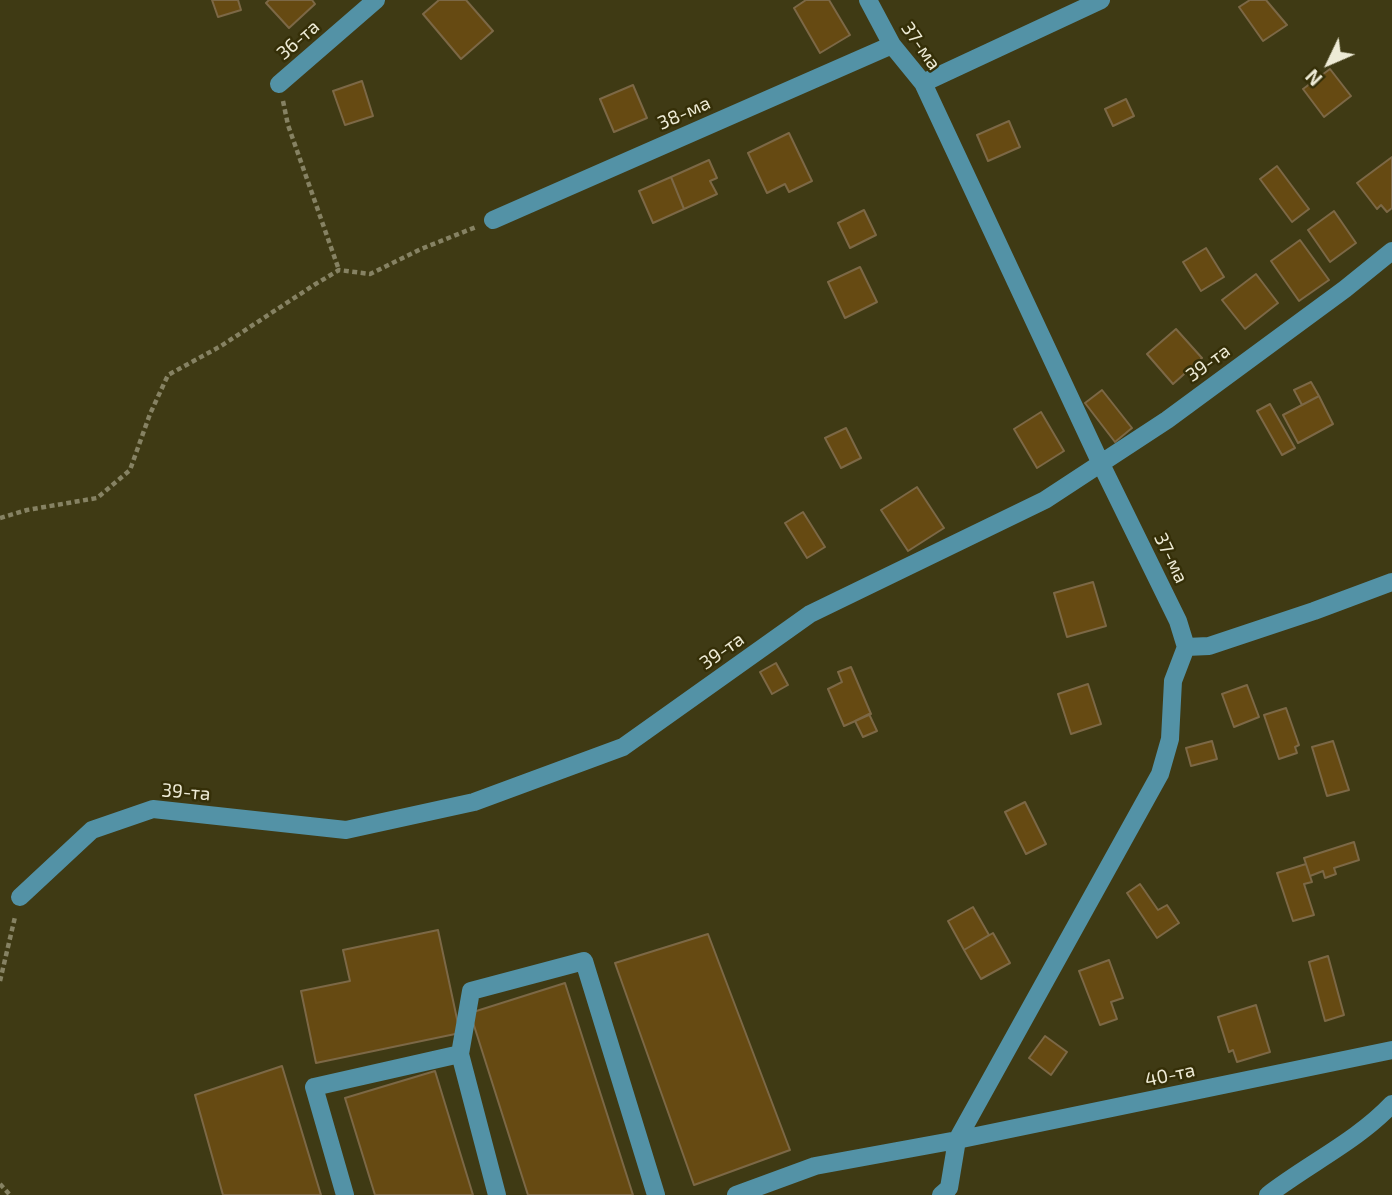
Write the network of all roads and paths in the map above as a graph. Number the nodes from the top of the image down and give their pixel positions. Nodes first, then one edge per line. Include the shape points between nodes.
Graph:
1 (376, 0) edge
2 (868, 0) edge
3 (1101, 0) edge
4 (892, 45) junction
5 (923, 83) junction
6 (279, 84) joint
7 (493, 220) joint
8 (1392, 251) edge
9 (339, 270) junction
10 (1101, 464) junction
11 (0, 518) edge
12 (1392, 582) edge
13 (1186, 647) junction
14 (20, 897) joint
15 (0, 981) edge
16 (1392, 1051) edge
17 (460, 1054) junction
18 (1392, 1104) edge
19 (957, 1140) junction
20 (0, 1184) edge
21 (10, 1195) edge
22 (345, 1195) edge
23 (497, 1195) edge
24 (656, 1195) edge
25 (736, 1195) edge
26 (941, 1195) edge
27 (1268, 1195) edge

1 - 6 street, 36-та
2 - 4 street, 37-ма
3 - 5 street
4 - 5 street, 37-ма
4 - 7 street, 38-ма
5 - 10 street, 37-ма
6 - 9 path via 288,125
7 - 9 path via 370,274
8 - 10 street, 39-та
9 - 11 path via 168,375 130,470 96,498
10 - 13 street, 37-ма via 1178,621
10 - 14 street, 39-та via 1045,500 810,614 623,747 474,802 346,830 153,809 92,830
12 - 13 street via 1209,646
13 - 19 street via 1173,681 1170,739 1160,774
14 - 15 path
16 - 19 street, 40-та
17 - 22 street via 314,1087
17 - 23 street
17 - 24 street via 471,991 584,961
18 - 27 street via 1377,1120
19 - 25 street, 40-та via 815,1166
19 - 26 street via 949,1188
20 - 21 path

